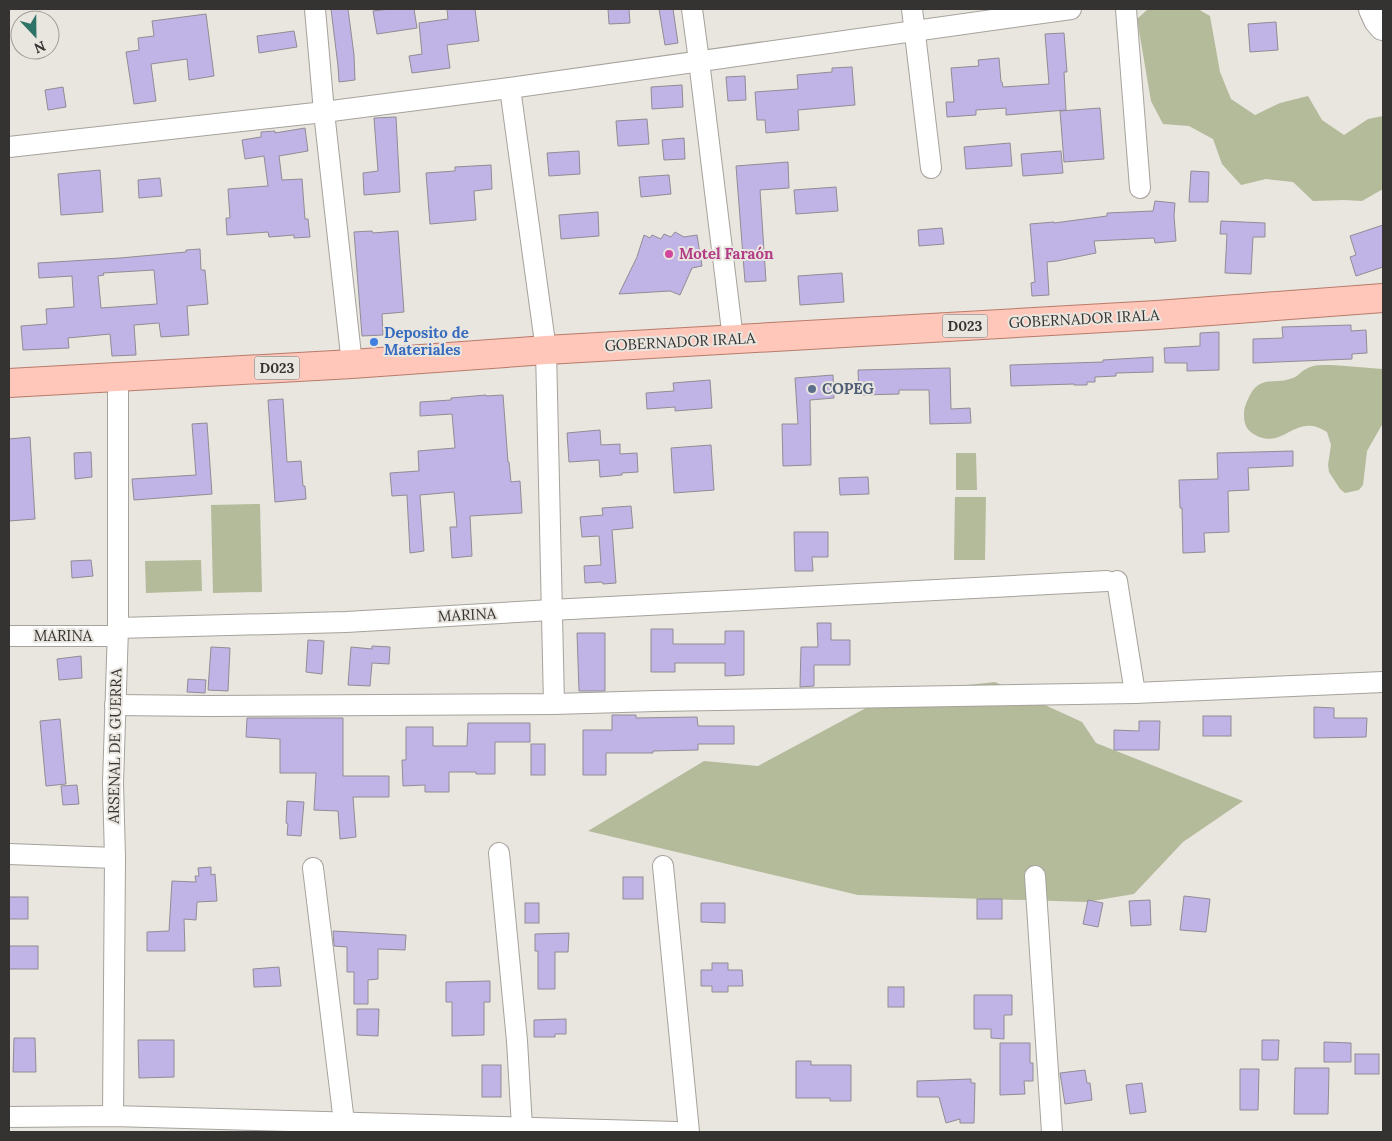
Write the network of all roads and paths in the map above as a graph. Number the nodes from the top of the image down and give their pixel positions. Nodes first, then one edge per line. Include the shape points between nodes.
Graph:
1 (315, 9) edge
2 (692, 9) edge
3 (912, 9) edge
4 (1071, 9) edge
5 (1126, 9) edge
6 (1373, 9) edge
7 (1383, 26) edge
8 (914, 31) junction
9 (699, 62) junction
10 (510, 88) junction
11 (324, 112) junction
12 (9, 147) edge
13 (931, 168) dead end
14 (1140, 188) dead end
15 (1383, 298) edge
16 (733, 339) junction
17 (546, 350) junction
18 (352, 364) junction
19 (118, 377) junction
20 (9, 383) edge
21 (551, 610) junction
22 (117, 632) junction
23 (9, 636) edge
24 (1383, 682) edge
25 (1135, 692) junction
26 (554, 704) junction
27 (115, 705) junction
28 (499, 853) dead end
29 (9, 854) edge
30 (115, 858) junction
31 (663, 866) dead end
32 (313, 868) dead end
33 (1035, 876) dead end
34 (113, 1116) junction
35 (9, 1117) edge
36 (344, 1122) junction
37 (522, 1127) junction
38 (676, 1132) edge
39 (690, 1132) edge
40 (1052, 1132) edge

1 - 11 street
2 - 9 street
3 - 8 street
4 - 8 street
5 - 14 street
6 - 7 main road
8 - 9 street
8 - 13 street
9 - 10 street
9 - 16 street
10 - 11 street
10 - 17 street
11 - 12 street
11 - 18 street
15 - 16 main road, GOBERNADOR IRALA / D023 via 1157,315
16 - 17 main road, GOBERNADOR IRALA / D023
17 - 18 main road, D023
17 - 21 street
18 - 19 main road, D023
19 - 20 main road, D023
19 - 22 street, ARSENAL DE GUERRA
21 - 22 street, MARINA
21 - 25 street, MARINA via 1112,581
21 - 26 street
22 - 23 street, MARINA
22 - 27 street, ARSENAL DE GUERRA
24 - 25 street
25 - 26 street
26 - 27 street
27 - 30 street, ARSENAL DE GUERRA
28 - 37 street
29 - 30 street
30 - 34 street, ARSENAL DE GUERRA
31 - 39 street
32 - 36 street
33 - 40 street
34 - 35 street
34 - 36 street
36 - 37 street
37 - 38 street

